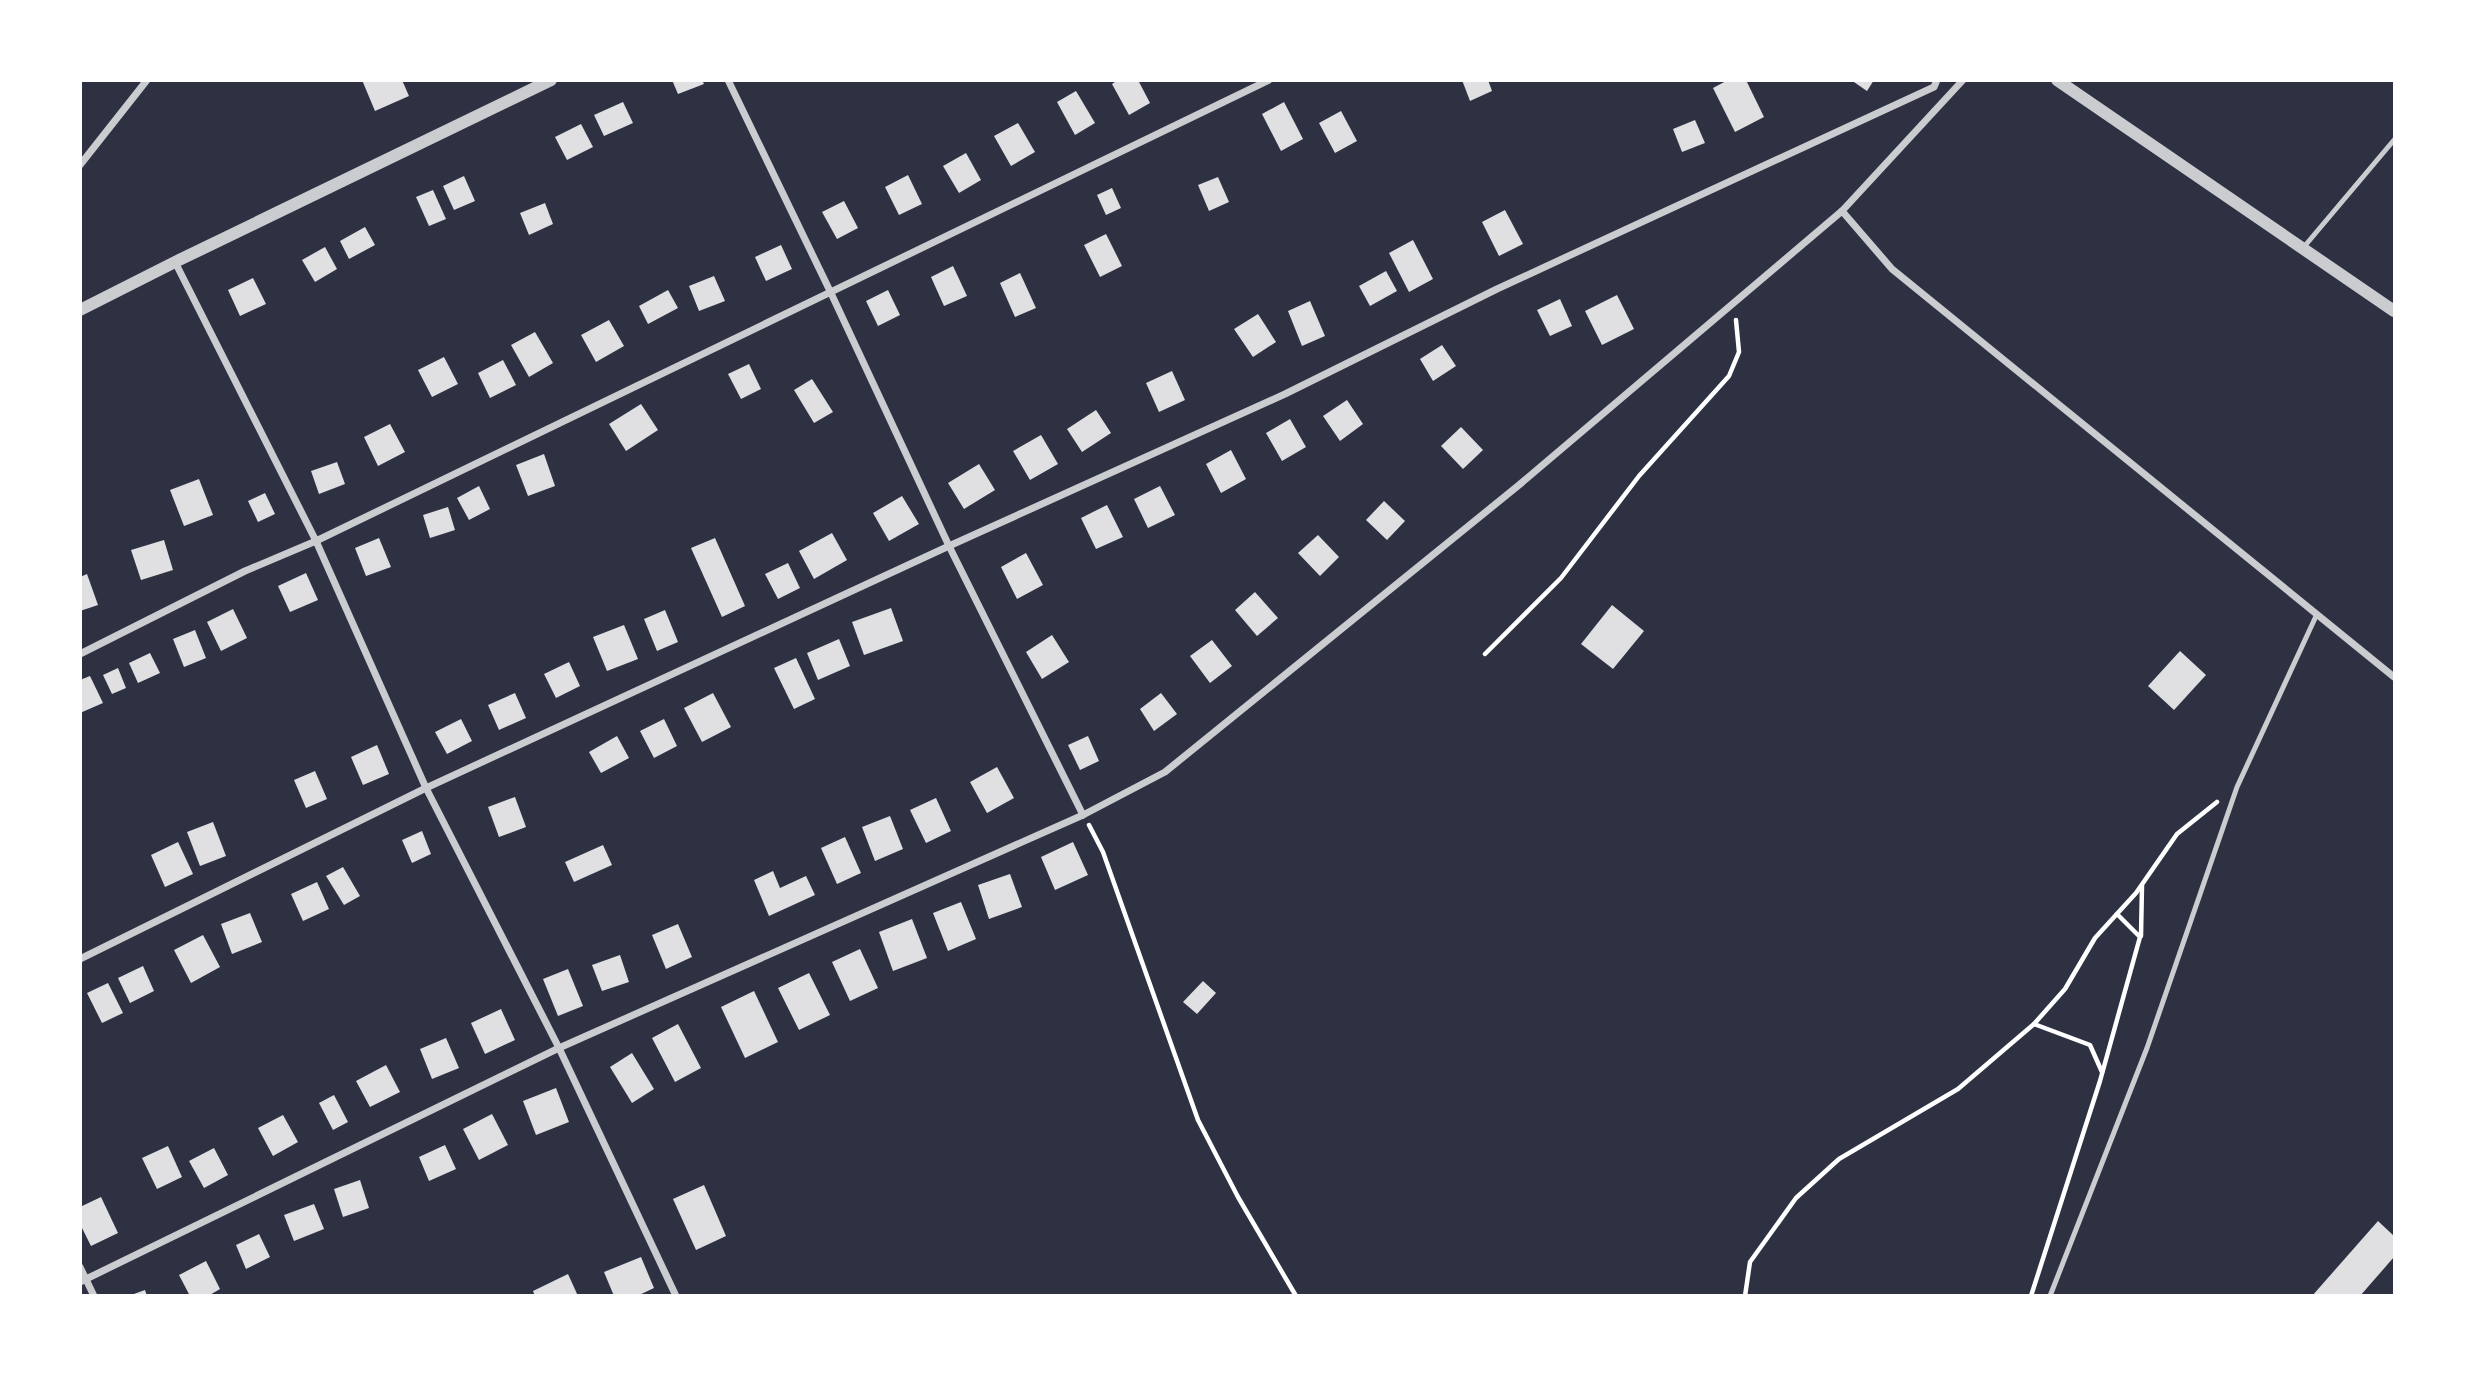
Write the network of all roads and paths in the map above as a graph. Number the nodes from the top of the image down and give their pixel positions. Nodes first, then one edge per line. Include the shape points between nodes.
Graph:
1 (147, 80) edge
2 (551, 80) edge
3 (728, 80) edge
4 (1269, 80) edge
5 (1937, 80) edge
6 (1963, 80) edge
7 (2057, 80) edge
8 (2395, 140) edge
9 (80, 165) edge
10 (1842, 211) junction
11 (2303, 248) junction
12 (175, 262) junction
13 (830, 291) junction
14 (1732, 305) junction
15 (80, 310) edge
16 (2395, 311) edge
17 (316, 541) junction
18 (949, 546) junction
19 (2317, 614) junction
20 (80, 654) edge
21 (1485, 654) dead end
22 (2395, 677) edge
23 (2237, 787) junction
24 (425, 788) junction
25 (1083, 814) junction
26 (2142, 884) junction
27 (2117, 914) junction
28 (2140, 937) junction
29 (80, 960) edge
30 (2035, 1024) junction
31 (559, 1048) junction
32 (2102, 1073) junction
33 (80, 1267) edge
34 (83, 1281) edge
35 (94, 1296) edge
36 (677, 1296) edge
37 (1296, 1296) edge
38 (1745, 1296) edge
39 (2031, 1296) edge
40 (2050, 1296) edge

1 - 9 street
2 - 12 street
3 - 13 street
4 - 13 street
5 - 18 street via 1934,87 1497,289 1285,394
6 - 10 street
7 - 11 street
8 - 11 lane
10 - 14 street
10 - 19 street via 1892,269
11 - 16 street
12 - 15 street
12 - 17 street
13 - 17 street
13 - 18 street
14 - 21 path via 1739,352 1729,376 1639,476 1561,578
14 - 25 street via 1519,485 1165,772
17 - 20 street via 245,571
17 - 24 street
18 - 24 street
18 - 25 street
19 - 22 street
19 - 23 lane
23 - 26 path via 2177,834
23 - 40 lane via 2147,1048
24 - 29 street
24 - 31 street
25 - 31 street
25 - 37 path via 1103,852 1198,1120
26 - 27 path
26 - 28 path
27 - 28 path
27 - 30 path
28 - 32 path
30 - 32 path via 2090,1045
30 - 38 path via 1958,1089 1839,1159 1797,1198 1750,1262
31 - 34 street
31 - 36 street
32 - 39 path
33 - 34 street
34 - 35 street

